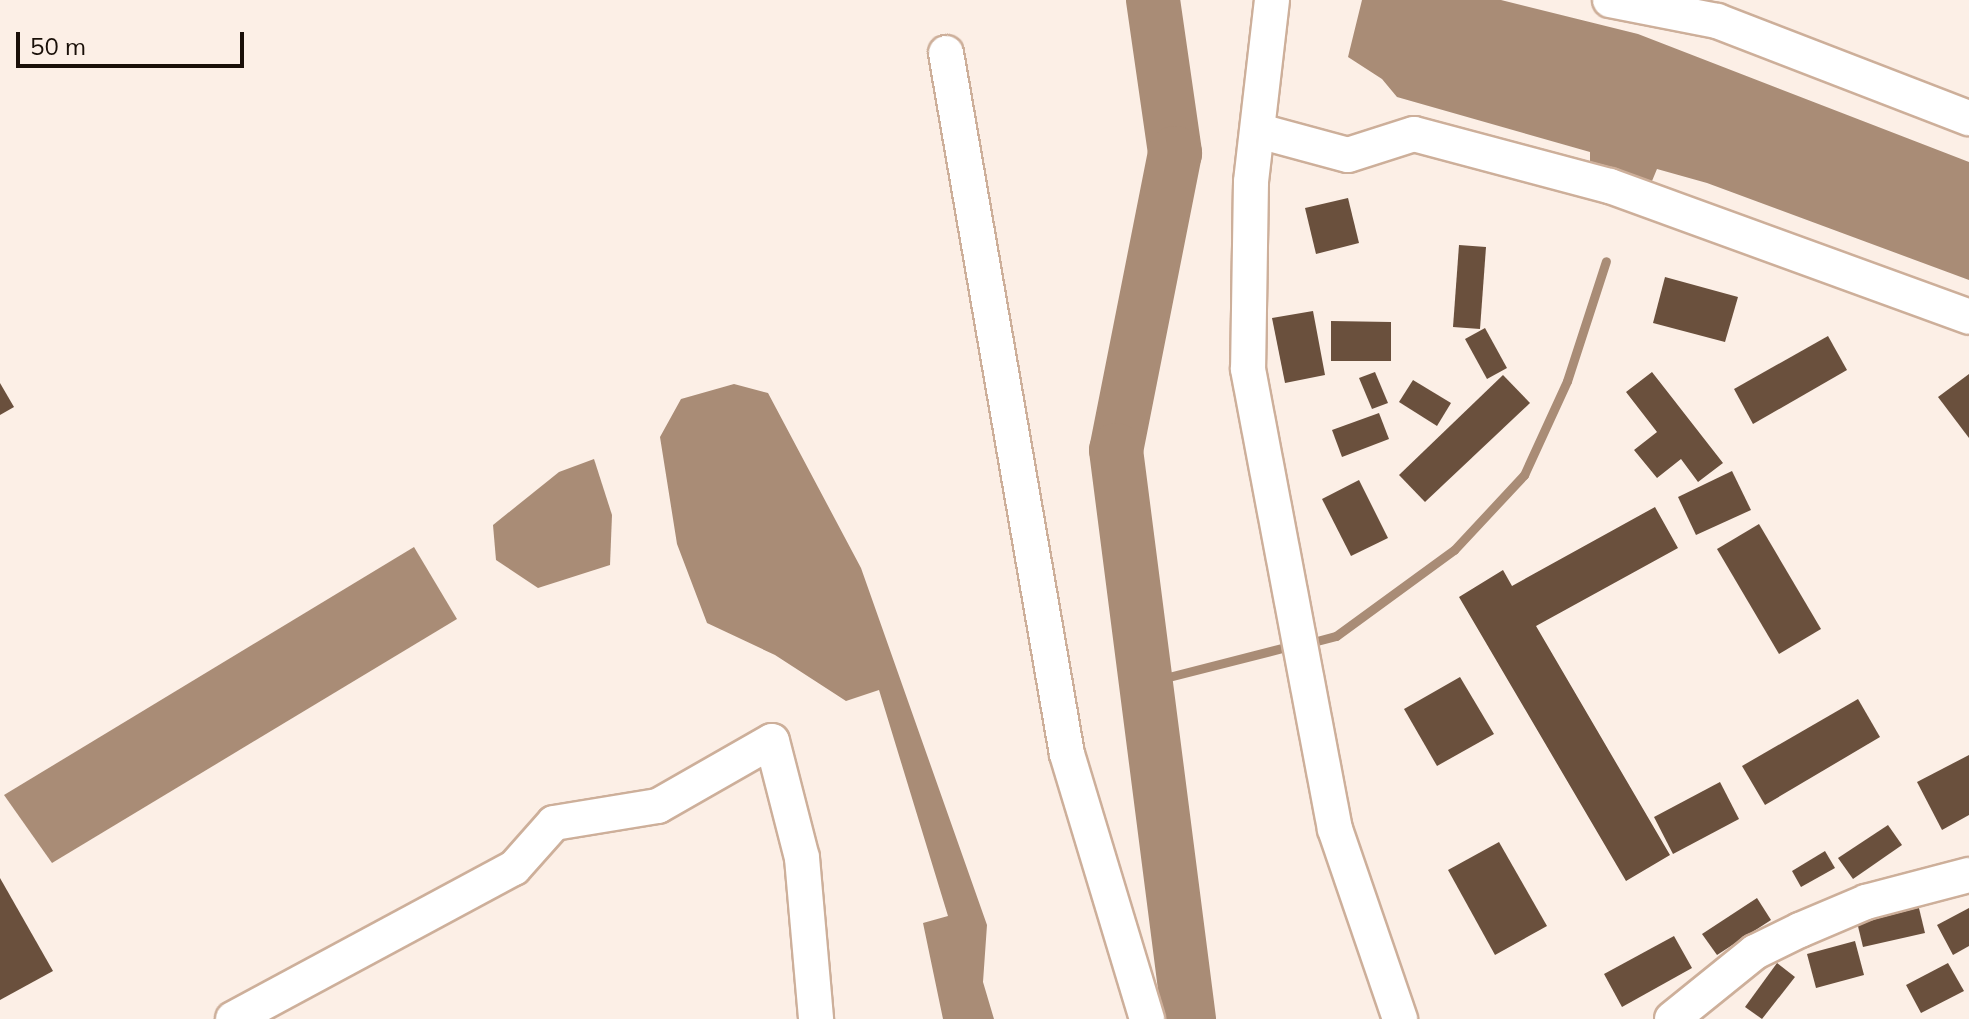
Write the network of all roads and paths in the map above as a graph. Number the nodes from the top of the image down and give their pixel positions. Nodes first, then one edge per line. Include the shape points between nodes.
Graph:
1 (1272, 0) edge
2 (1610, 0) edge
3 (946, 53) dead end
4 (1969, 118) edge
5 (1259, 131) junction
6 (1969, 317) edge
7 (1969, 875) edge
8 (233, 1019) edge
9 (816, 1019) edge
10 (1147, 1019) edge
11 (1400, 1019) edge
12 (1672, 1019) edge

1 - 5 street
2 - 4 street via 1717,21
3 - 10 street via 1067,754
5 - 6 street via 1348,155 1414,134 1610,186
5 - 11 street via 1248,228 1248,369 1335,829
7 - 12 street via 1866,902 1789,935 1755,952
8 - 9 street via 514,868 554,823 658,806 772,741 802,858

